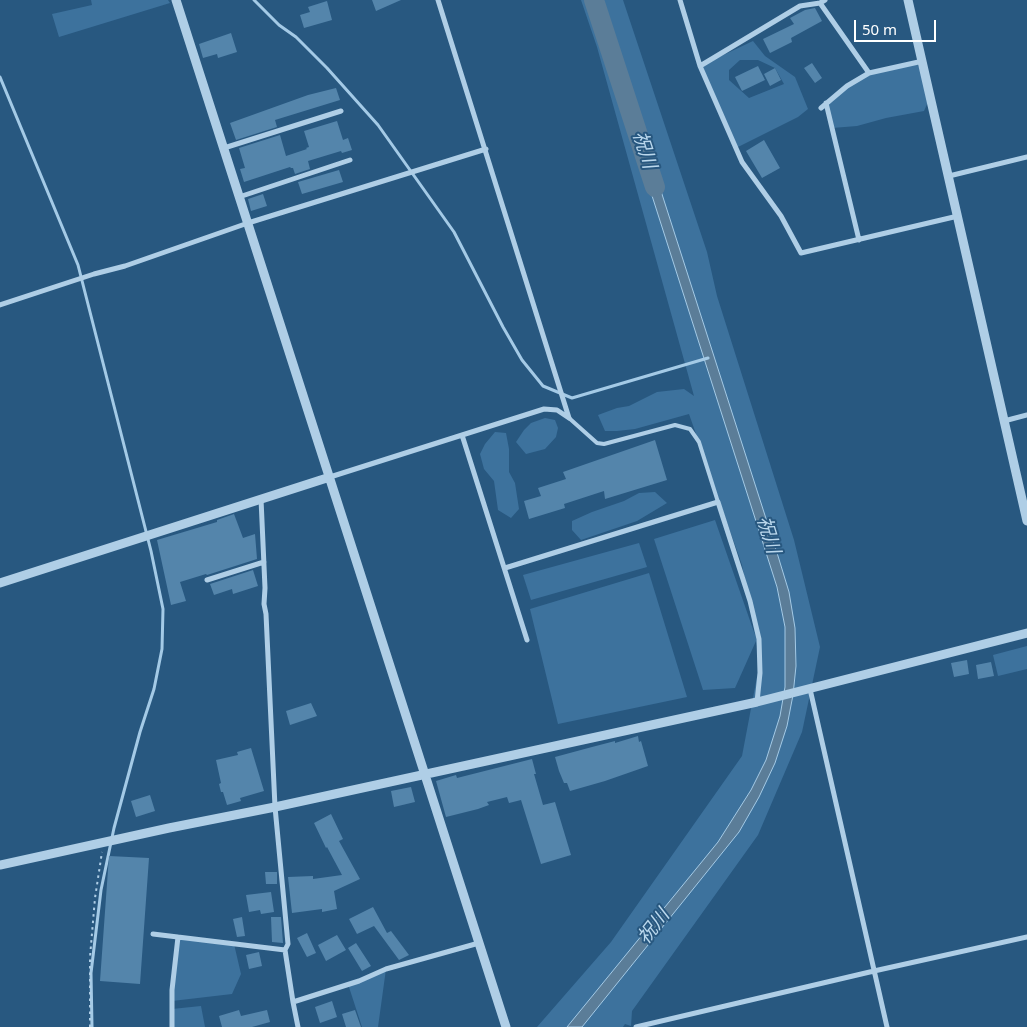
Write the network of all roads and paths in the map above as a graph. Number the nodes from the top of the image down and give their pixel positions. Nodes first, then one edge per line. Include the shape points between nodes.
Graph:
1 (176, 0) edge
2 (438, 0) edge
3 (680, 0) edge
4 (908, 0) edge
5 (823, 1) edge
6 (923, 61) junction
7 (700, 66) junction
8 (870, 73) junction
9 (826, 103) junction
10 (821, 108) dead end
11 (341, 111) dead end
12 (224, 148) junction
13 (486, 149) junction
14 (1027, 157) edge
15 (350, 160) dead end
16 (949, 176) junction
17 (239, 197) junction
18 (958, 216) junction
19 (248, 223) junction
20 (859, 240) junction
21 (0, 305) edge
22 (1027, 415) edge
23 (569, 418) junction
24 (1004, 421) junction
25 (462, 435) junction
26 (330, 477) junction
27 (261, 499) junction
28 (718, 502) junction
29 (1027, 521) edge
30 (264, 562) junction
31 (505, 568) junction
32 (207, 580) dead end
33 (0, 583) edge
34 (1027, 633) edge
35 (527, 640) dead end
36 (810, 689) junction
37 (757, 702) junction
38 (425, 775) junction
39 (275, 807) junction
40 (104, 842) junction
41 (0, 865) edge
42 (153, 934) dead end
43 (178, 937) junction
44 (1027, 937) edge
45 (479, 943) junction
46 (284, 950) junction
47 (874, 971) junction
48 (293, 1002) junction
49 (90, 1027) edge
50 (172, 1027) edge
51 (298, 1027) edge
52 (506, 1027) edge
53 (636, 1027) edge
54 (887, 1027) edge

1 - 12 street
2 - 13 street
3 - 7 street
4 - 6 street
5 - 7 street via 800,6
5 - 8 street
6 - 8 street
6 - 16 street
7 - 20 street via 742,162 782,216 801,253
8 - 9 street
9 - 10 street
9 - 20 street
11 - 12 street
12 - 17 street
13 - 19 street
13 - 23 street
14 - 16 street
15 - 17 street
16 - 18 street
17 - 19 street
18 - 20 street
18 - 24 street
19 - 21 street
19 - 26 street
22 - 24 street
23 - 25 street via 557,410 544,409
23 - 28 lane via 597,443 604,444 675,425 690,429 699,442
24 - 29 street
25 - 26 street
25 - 31 street
26 - 27 street
26 - 38 street
27 - 30 street
27 - 33 street
28 - 31 street
28 - 37 street via 759,639
30 - 32 street
30 - 39 street
31 - 35 street
34 - 36 street
36 - 37 street
36 - 47 street
37 - 38 street
38 - 39 street
38 - 45 street
39 - 40 street
39 - 46 street via 288,944
40 - 41 street
40 - 49 path via 90,957
42 - 43 street
43 - 46 street
43 - 50 street
44 - 47 street
45 - 48 street via 386,969
45 - 52 street
46 - 48 street
47 - 53 street
47 - 54 street
48 - 51 street

